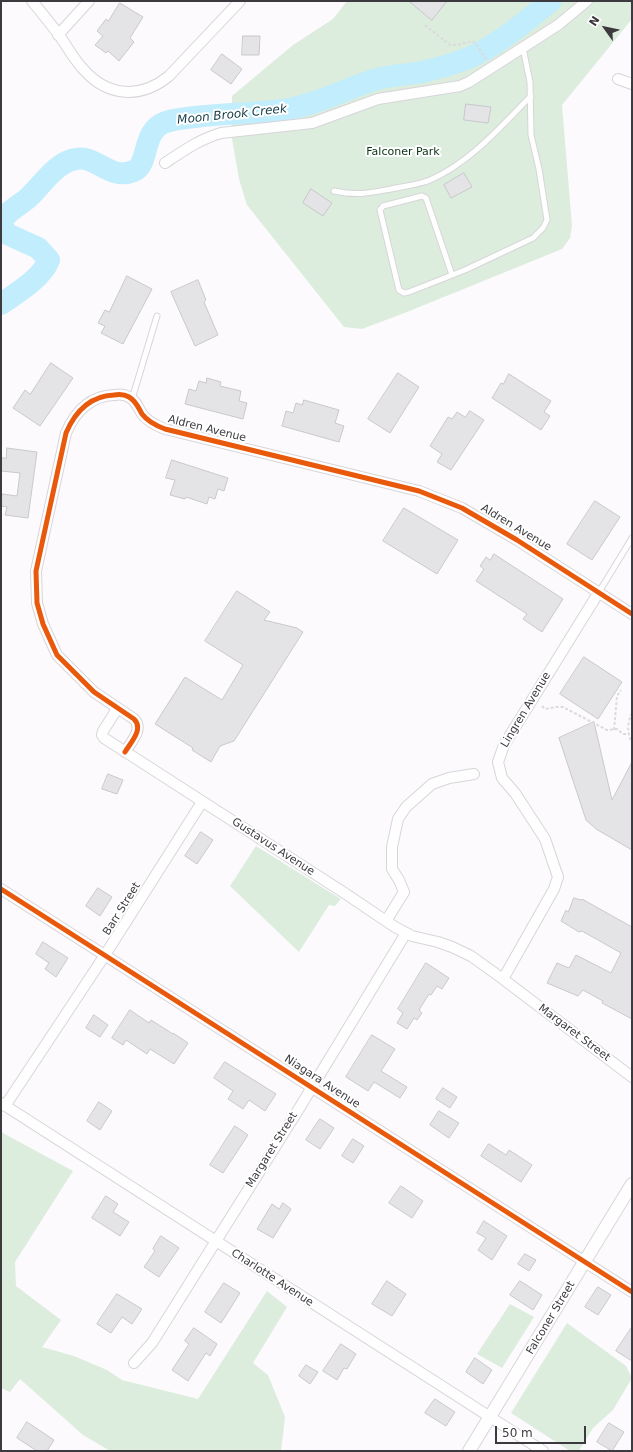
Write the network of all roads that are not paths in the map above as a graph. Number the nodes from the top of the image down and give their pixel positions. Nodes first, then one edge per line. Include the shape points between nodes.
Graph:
1 (32, 1) edge
2 (89, 1) edge
3 (240, 1) edge
4 (587, 1) edge
5 (58, 35) junction
6 (523, 48) junction
7 (618, 79) dead end
8 (632, 84) edge
9 (530, 96) junction
10 (166, 163) dead end
11 (334, 192) dead end
12 (452, 275) junction
13 (157, 316) dead end
14 (132, 399) junction
15 (632, 538) edge
16 (599, 592) junction
17 (632, 614) edge
18 (117, 709) junction
19 (125, 752) junction
20 (474, 774) dead end
21 (202, 802) junction
22 (1, 889) edge
23 (386, 921) junction
24 (406, 933) junction
25 (105, 955) junction
26 (477, 960) joint
27 (503, 979) junction
28 (632, 1077) edge
29 (312, 1087) junction
30 (3, 1105) edge
31 (632, 1184) edge
32 (215, 1241) junction
33 (585, 1262) junction
34 (632, 1292) edge
35 (134, 1363) dead end
36 (490, 1418) junction
37 (469, 1451) edge
38 (543, 1451) edge

1 - 5 street
2 - 5 street
3 - 5 street via 159,84 135,92 107,88 92,78 83,70
4 - 6 street via 558,25
6 - 9 lane via 530,82
6 - 10 street via 460,86 378,99 312,123 221,133 180,152
7 - 8 street
9 - 11 lane via 468,158 429,181 371,194 349,195
9 - 12 lane via 531,135 548,220 533,238
12 - 12 lane via 409,292 399,290 380,210 383,206 422,196 426,198
13 - 14 lane
14 - 16 street, Aldren Avenue via 148,420 166,430 419,491 462,508
14 - 18 street via 123,394 98,397 86,404 71,422 66,433 36,571 37,603 57,655 94,692
15 - 16 lane
16 - 17 street, Aldren Avenue
16 - 27 street, Lingren Avenue via 504,745 498,762 502,778 516,793 545,839 558,877 554,889
18 - 19 street via 134,719 138,726
18 - 19 street, Gustavus Avenue via 102,735
19 - 21 street, Gustavus Avenue
20 - 23 street via 432,784 406,807 398,819 392,846 392,869 404,892
21 - 23 street, Gustavus Avenue
21 - 25 street, Barr Street
22 - 25 street, Niagara Avenue
23 - 24 street, Gustavus Avenue
24 - 26 street, Gustavus Avenue via 452,947
24 - 29 street, Margaret Street
25 - 29 street, Niagara Avenue
25 - 30 street, Barr Street
26 - 27 street, Margaret Street
27 - 28 street, Margaret Street
29 - 32 street, Margaret Street
29 - 33 street, Niagara Avenue
30 - 32 street, Charlotte Avenue
31 - 33 street, Falconer Street
32 - 35 street, Margaret Street via 152,1343
32 - 36 street, Charlotte Avenue
33 - 34 street, Niagara Avenue
33 - 36 street, Falconer Street
36 - 37 street, Falconer Street
36 - 38 street, Charlotte Avenue

